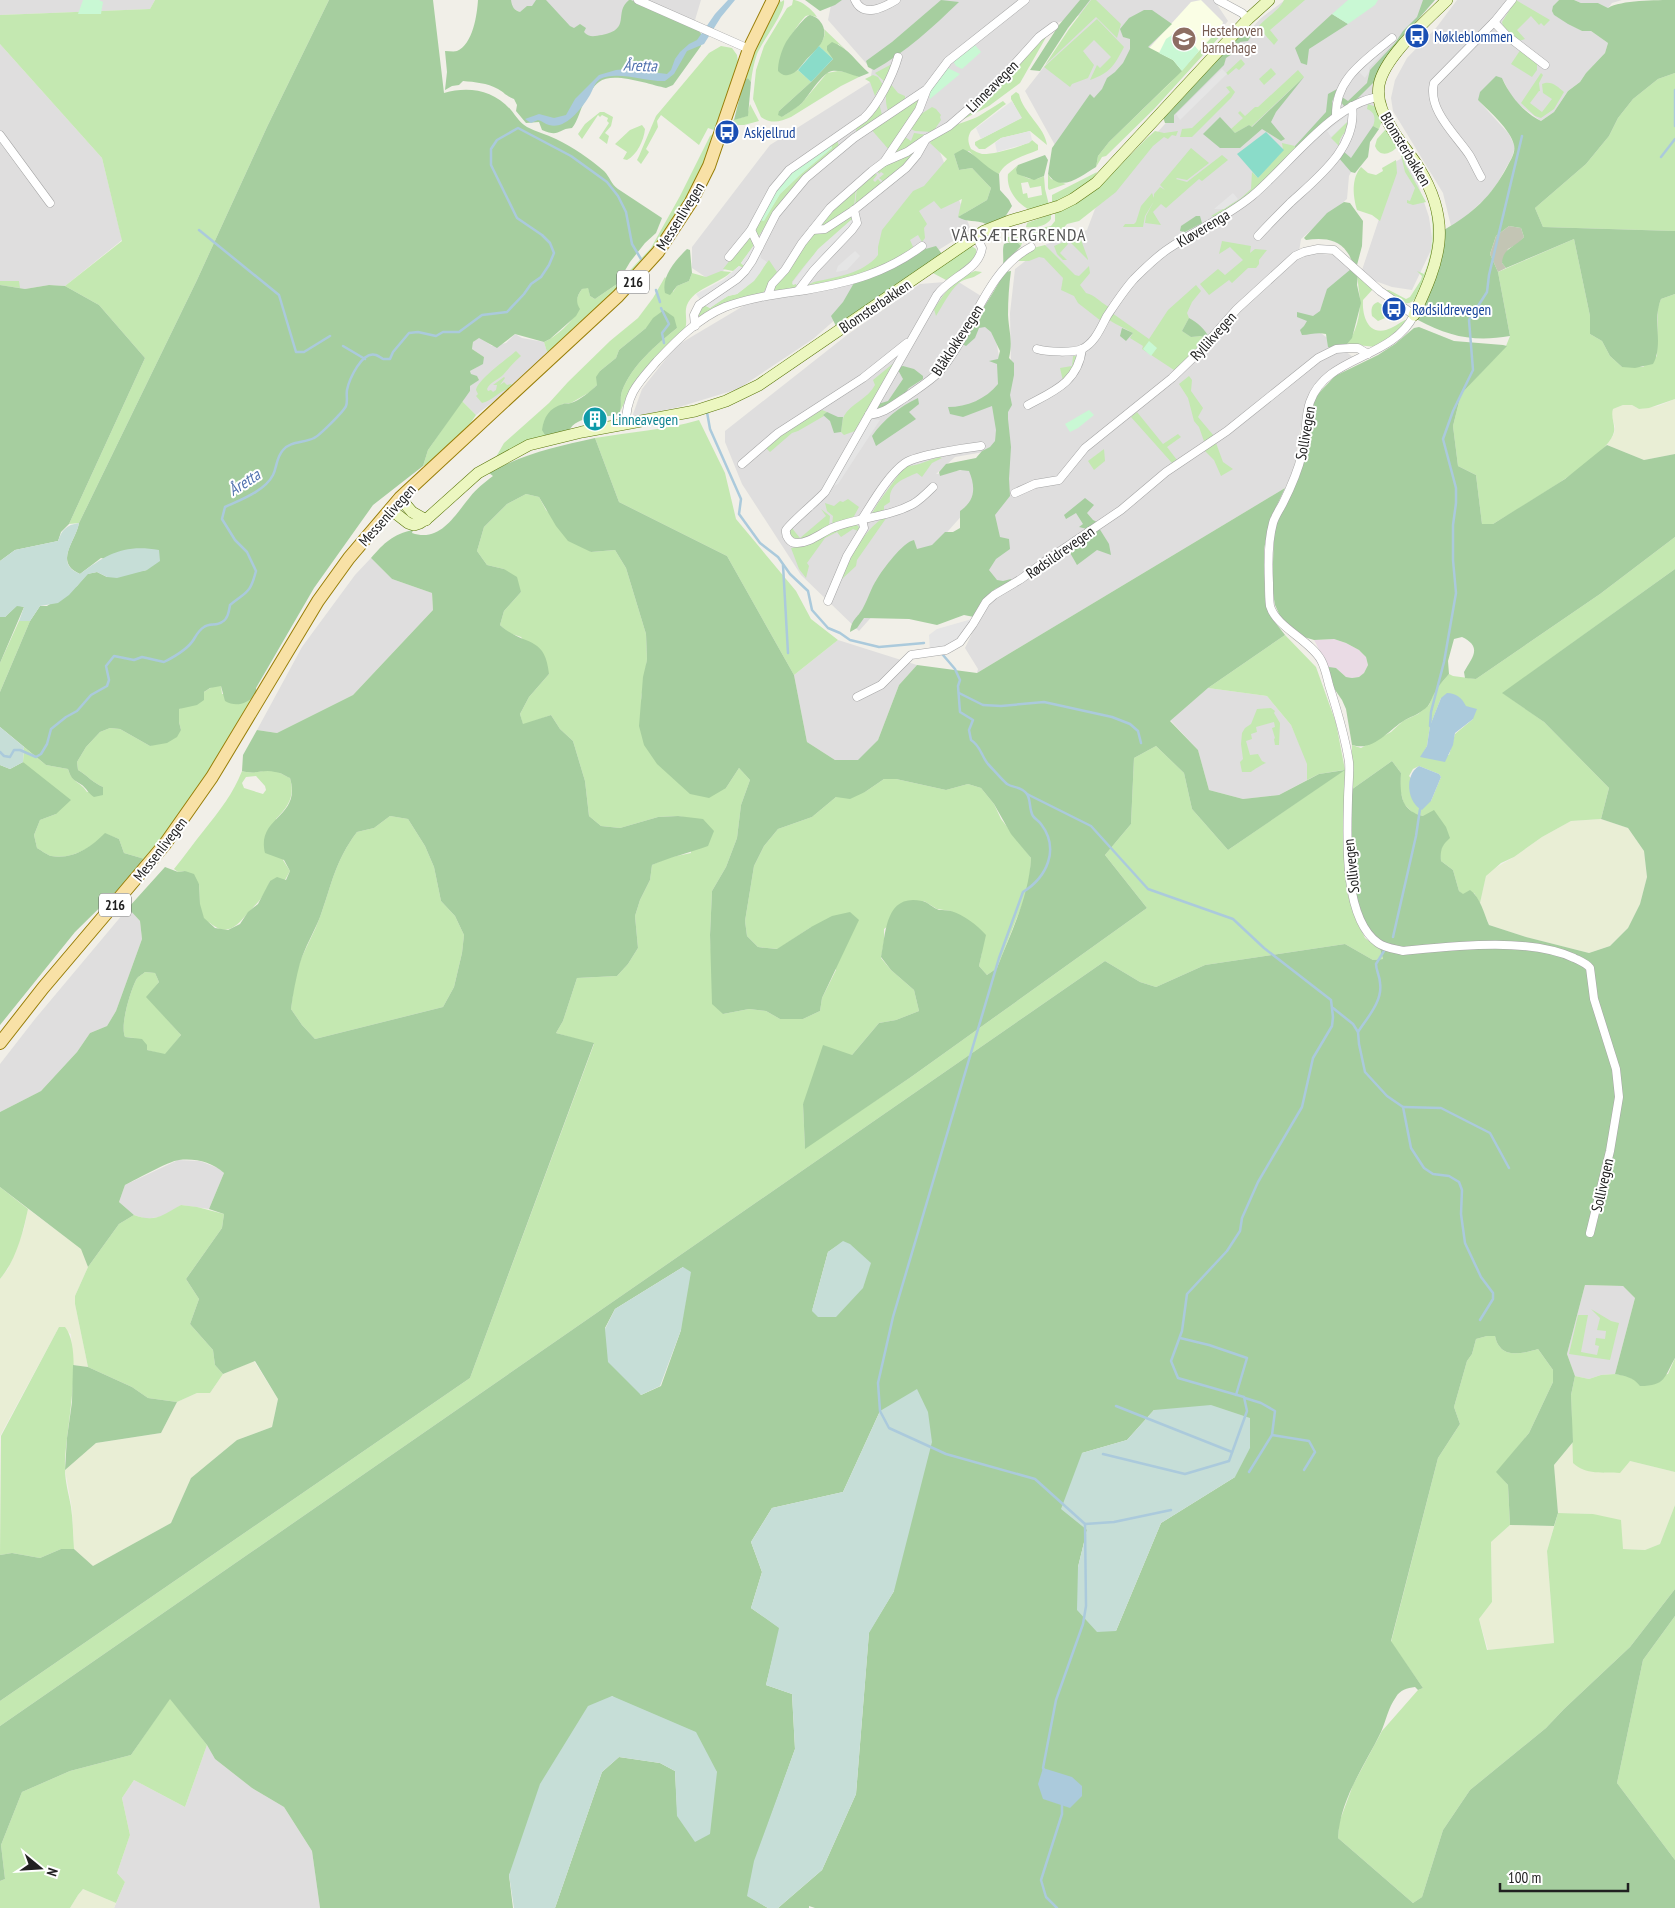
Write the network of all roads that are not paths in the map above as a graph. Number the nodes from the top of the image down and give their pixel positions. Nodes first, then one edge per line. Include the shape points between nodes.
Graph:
1 (638, 0) edge
2 (773, 0) edge
3 (855, 0) edge
4 (896, 0) edge
5 (1025, 0) edge
6 (1218, 0) edge
7 (1269, 0) edge
8 (1447, 0) edge
9 (1512, 0) edge
10 (1248, 19) junction
11 (1494, 22) junction
12 (1054, 26) dead end
13 (1392, 38) dead end
14 (749, 49) junction
15 (898, 57) dead end
16 (1545, 65) dead end
17 (927, 89) junction
18 (1378, 97) junction
19 (1352, 106) junction
20 (1336, 116) junction
21 (849, 129) junction
22 (0, 135) edge
23 (854, 138) junction
24 (926, 139) junction
25 (884, 162) junction
26 (1481, 177) dead end
27 (50, 203) dead end
28 (854, 210) junction
29 (751, 230) junction
30 (813, 230) junction
31 (976, 236) junction
32 (1258, 236) dead end
33 (922, 246) dead end
34 (758, 247) junction
35 (1031, 247) dead end
36 (729, 257) dead end
37 (798, 291) junction
38 (768, 295) junction
39 (1414, 315) junction
40 (695, 326) junction
41 (910, 341) junction
42 (1037, 349) dead end
43 (1082, 350) junction
44 (1368, 354) junction
45 (1028, 405) dead end
46 (869, 415) junction
47 (626, 424) junction
48 (981, 446) dead end
49 (742, 464) dead end
50 (933, 487) dead end
51 (1015, 493) dead end
52 (400, 498) junction
53 (390, 509) junction
54 (862, 519) junction
55 (426, 520) junction
56 (828, 602) dead end
57 (857, 697) dead end
58 (0, 1043) edge
59 (1590, 1233) dead end

1 - 14 street
2 - 14 main road, Messenlivegen / 216
3 - 4 street via 867,10
5 - 17 street, Linneavegen via 948,61
6 - 10 street
7 - 10 street, Blomsterbakken
8 - 18 street, Blomsterbakken via 1409,38 1387,66 1379,84
9 - 11 street
10 - 31 street, Blomsterbakken via 1096,183 1059,206 996,226
11 - 16 street
11 - 26 street via 1433,88 1438,111
12 - 24 street, Linneavegen via 1039,37 980,100 950,126
13 - 20 street via 1345,82 1337,99
14 - 52 main road, Messenlivegen / 216 via 709,166 688,208 658,252 618,296
15 - 21 street via 871,112
17 - 23 street, Linneavegen
17 - 25 street, Linneavegen via 919,110
18 - 19 street, Kløverenga
18 - 39 street, Blomsterbakken via 1385,119 1430,189 1440,220 1436,261
19 - 20 street, Kløverenga
19 - 32 street via 1353,120 1336,158
20 - 43 street, Kløverenga via 1253,196 1157,257 1133,280 1093,340
21 - 23 street
21 - 29 street via 789,170 773,189
22 - 27 street
23 - 34 street, Linneavegen via 794,190 772,219
24 - 25 street, Linneavegen
24 - 28 street, Linneavegen via 906,168
25 - 30 street, Linneavegen via 844,194
28 - 30 street, Linneavegen via 825,229
28 - 37 street via 857,223
29 - 34 street
29 - 36 street
30 - 38 street, Linneavegen via 772,284
31 - 41 street via 982,248 977,261 942,288
31 - 47 street, Blomsterbakken via 742,394 695,411
33 - 37 street via 874,274
34 - 40 street, Linneavegen via 745,271 699,305 694,315
35 - 46 street, Blåklokkevegen via 1018,254 1002,272 940,370 926,384 888,410
37 - 38 street
38 - 40 street via 725,307
39 - 44 street, Blomsterbakken via 1398,336
39 - 51 street, Ryllikvegen via 1380,291 1338,252 1324,248 1304,252 1243,303 1160,390 1085,448 1059,480 1035,484
40 - 47 street via 670,347 635,389 627,405
41 - 46 street
41 - 49 street via 863,378 778,434
42 - 43 street
43 - 45 street, Kløverenga via 1074,375
44 - 57 street, Rødsildrevegen via 1358,348 1336,349 1318,358 1227,431 1166,472 1121,510 1022,580 994,595 960,642 946,650 911,655 881,684
44 - 59 street, Sollivegen via 1335,371 1312,396 1295,478 1273,522 1268,582 1271,607 1282,623 1312,648 1322,661 1341,722 1349,764 1349,868 1355,904 1368,932 1378,943 1403,951 1531,946 1562,953 1588,964 1594,999 1616,1069 1619,1097
46 - 54 street via 825,492 788,524 787,536 790,541 799,543
47 - 55 street, Blomsterbakken via 542,441 517,450 478,473
48 - 54 street via 907,462 896,470
50 - 54 street via 912,505
52 - 53 main road, Messenlivegen / 216
52 - 55 street via 412,512
53 - 55 street via 414,525
53 - 58 main road, Messenlivegen / 216 via 318,601 212,777 165,844
54 - 56 street via 864,528 847,556

